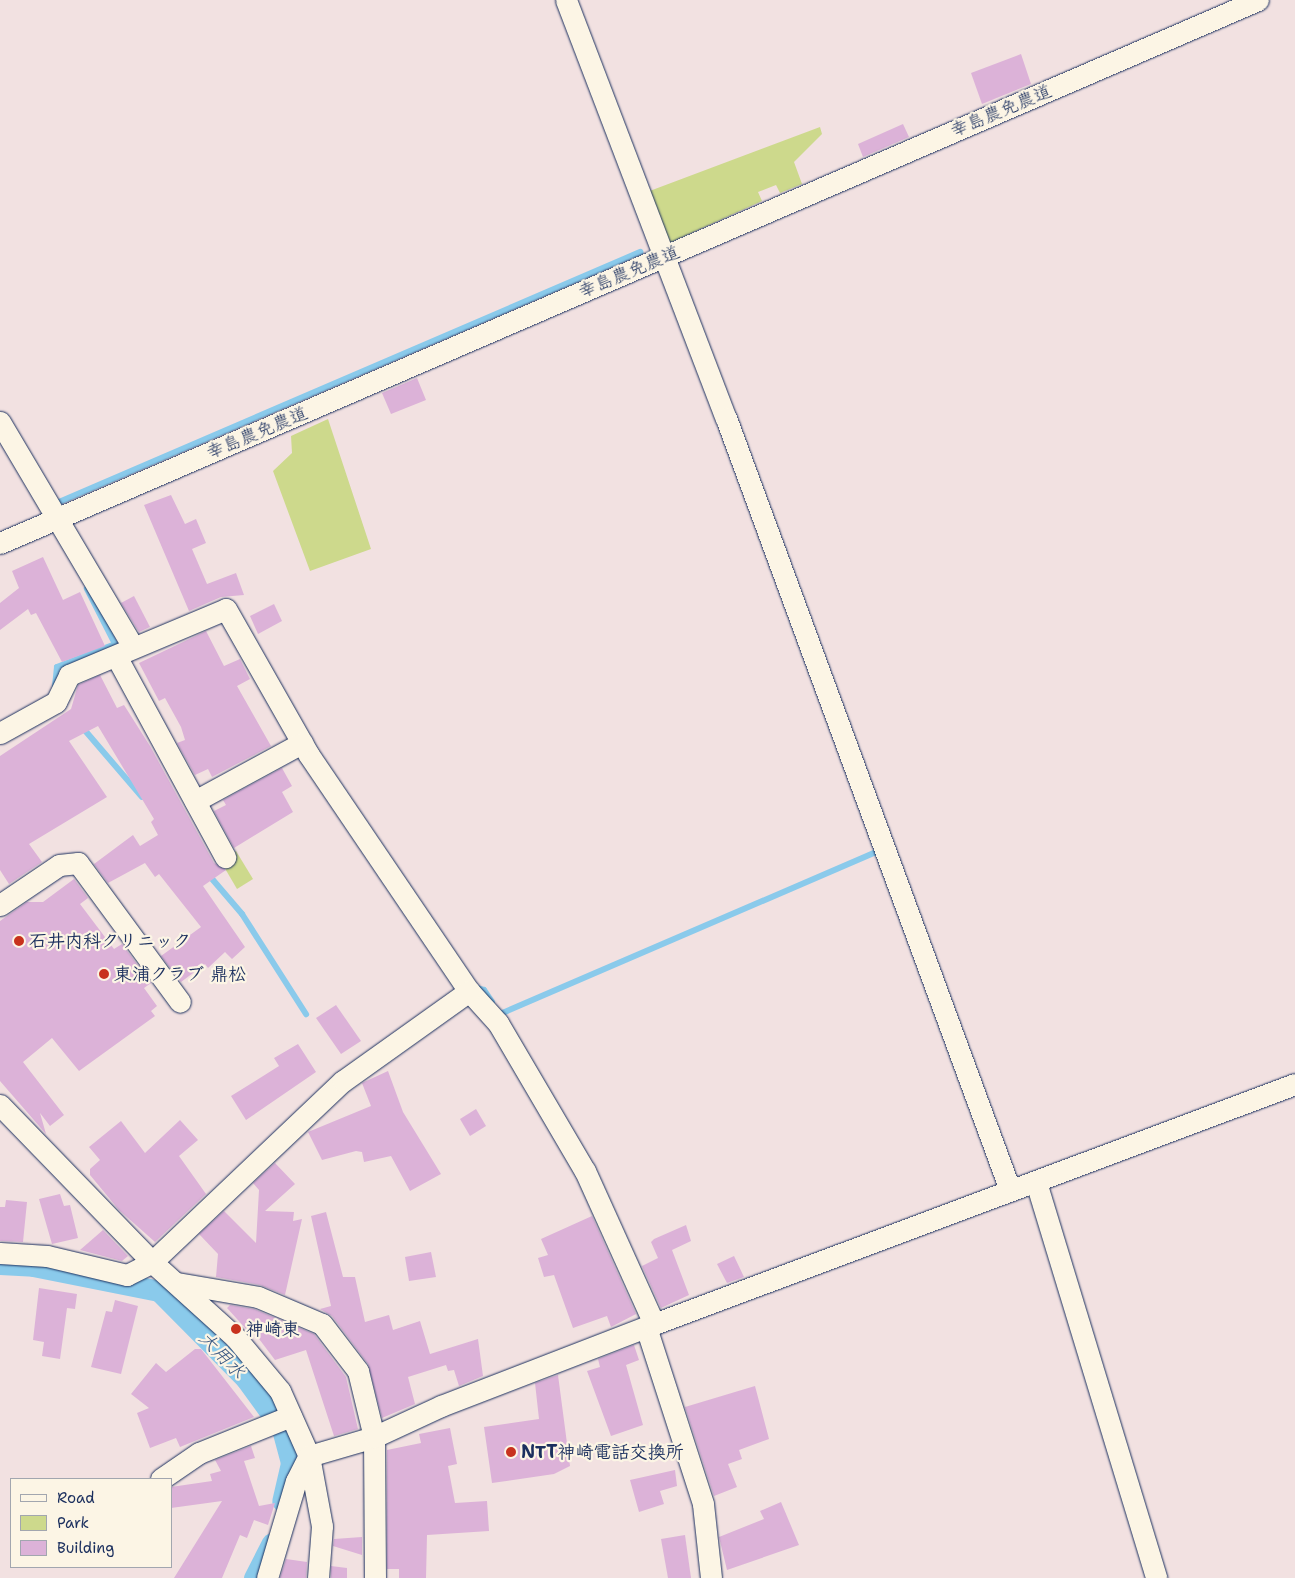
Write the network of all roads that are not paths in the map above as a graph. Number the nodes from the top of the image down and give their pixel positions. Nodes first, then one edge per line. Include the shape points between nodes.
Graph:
1 (566, 0) edge
2 (1258, 0) edge
3 (664, 257) junction
4 (0, 422) edge
5 (59, 518) junction
6 (0, 543) edge
7 (125, 652) junction
8 (0, 733) edge
9 (302, 742) junction
10 (195, 802) junction
11 (225, 858) dead end
12 (0, 905) edge
13 (469, 991) junction
14 (180, 1002) dead end
15 (1295, 1084) edge
16 (0, 1105) edge
17 (1036, 1182) junction
18 (1008, 1185) junction
19 (0, 1253) edge
20 (152, 1262) junction
21 (177, 1283) junction
22 (651, 1322) junction
23 (281, 1421) junction
24 (374, 1437) junction
25 (309, 1456) junction
26 (162, 1478) edge
27 (267, 1578) edge
28 (318, 1578) edge
29 (375, 1578) edge
30 (711, 1578) edge
31 (1156, 1578) edge

1 - 3 street
2 - 3 street, 幸島農免農道
3 - 5 street, 幸島農免農道
3 - 18 street
4 - 5 street
5 - 6 street, 幸島農免農道
5 - 7 street
7 - 8 street via 69,675 56,702
7 - 9 street via 226,609
7 - 10 street
9 - 10 street
9 - 13 street
10 - 11 street
12 - 14 street via 59,865 78,863
13 - 20 street via 343,1080
13 - 22 street via 498,1024 585,1171
15 - 17 street
16 - 20 street
17 - 18 street
17 - 31 street
18 - 22 street
19 - 20 street via 47,1256 127,1275
20 - 21 street
21 - 23 street via 235,1337 280,1391
21 - 24 street via 258,1297 322,1324 358,1371
22 - 24 street via 441,1406
22 - 30 street via 703,1504
23 - 25 street
23 - 26 street via 199,1453
24 - 25 street
24 - 29 street
25 - 27 street via 296,1481
25 - 28 street via 322,1526

